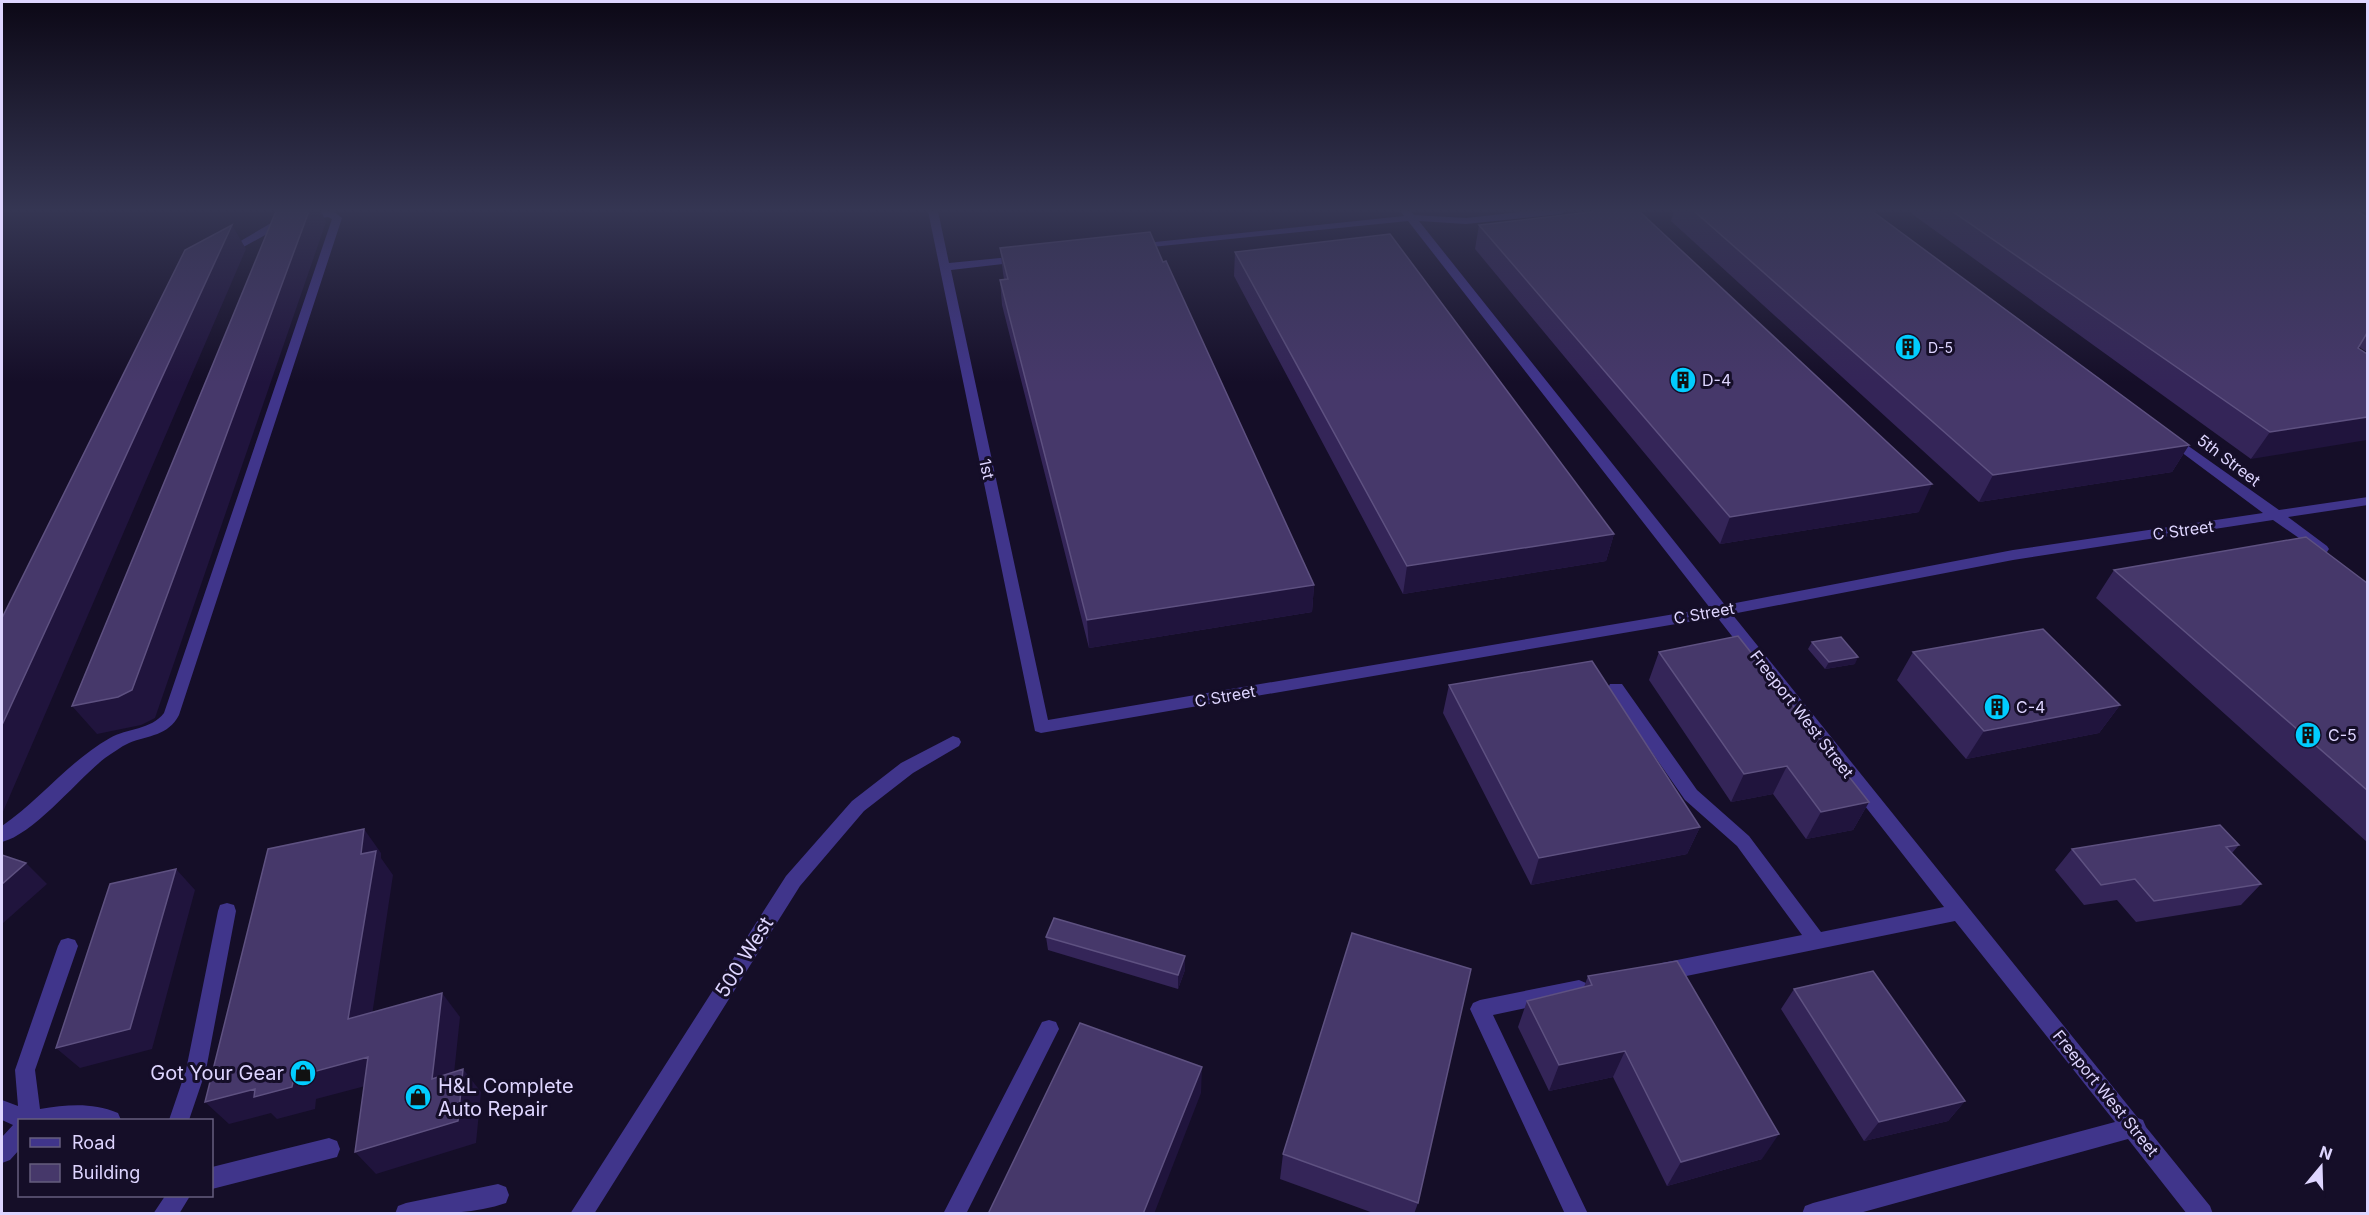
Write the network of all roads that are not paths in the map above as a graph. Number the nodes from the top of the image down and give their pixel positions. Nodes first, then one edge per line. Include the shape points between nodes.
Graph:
1 (945, 267) edge
2 (320, 268) edge
3 (1450, 268) edge
4 (2163, 431) edge
5 (2367, 501) edge
6 (2278, 517) junction
7 (2332, 557) edge
8 (1720, 611) junction
9 (1616, 688) dead end
10 (1041, 728) joint
11 (953, 742) dead end
12 (2, 835) edge
13 (227, 911) dead end
14 (1959, 912) junction
15 (1817, 941) junction
16 (68, 946) dead end
17 (1643, 976) edge
18 (1596, 985) edge
19 (1049, 1029) dead end
20 (2, 1110) edge
21 (25, 1119) edge
22 (28, 1119) edge
23 (42, 1119) edge
24 (105, 1119) edge
25 (179, 1119) edge
26 (2135, 1127) junction
27 (18, 1135) edge
28 (329, 1149) dead end
29 (2, 1152) edge
30 (213, 1178) edge
31 (498, 1195) dead end
32 (178, 1197) edge
33 (164, 1214) edge
34 (406, 1214) edge
35 (581, 1214) edge
36 (954, 1214) edge
37 (1577, 1214) edge
38 (1813, 1214) edge
39 (2202, 1214) edge

1 - 10 street, 1st
2 - 12 street via 167,723 154,731 117,741 21,824
3 - 8 street, Freeport West Street
4 - 6 street, 5th Street
5 - 6 street, C Street
6 - 7 street, 5th Street
6 - 8 street, C Street via 2013,555
8 - 10 street, C Street
8 - 14 street, Freeport West Street
9 - 15 street via 1691,795 1743,841
11 - 35 street, 500 West via 907,768 858,806 793,881
13 - 25 street via 196,1070
14 - 15 street
14 - 26 street, Freeport West Street
15 - 17 street
16 - 22 street via 25,1070
18 - 37 street via 1480,1009
19 - 36 street
20 - 21 street
23 - 24 street via 78,1114
26 - 38 street
26 - 39 street, Freeport West Street
27 - 29 street
28 - 30 street
31 - 34 street
32 - 33 street

